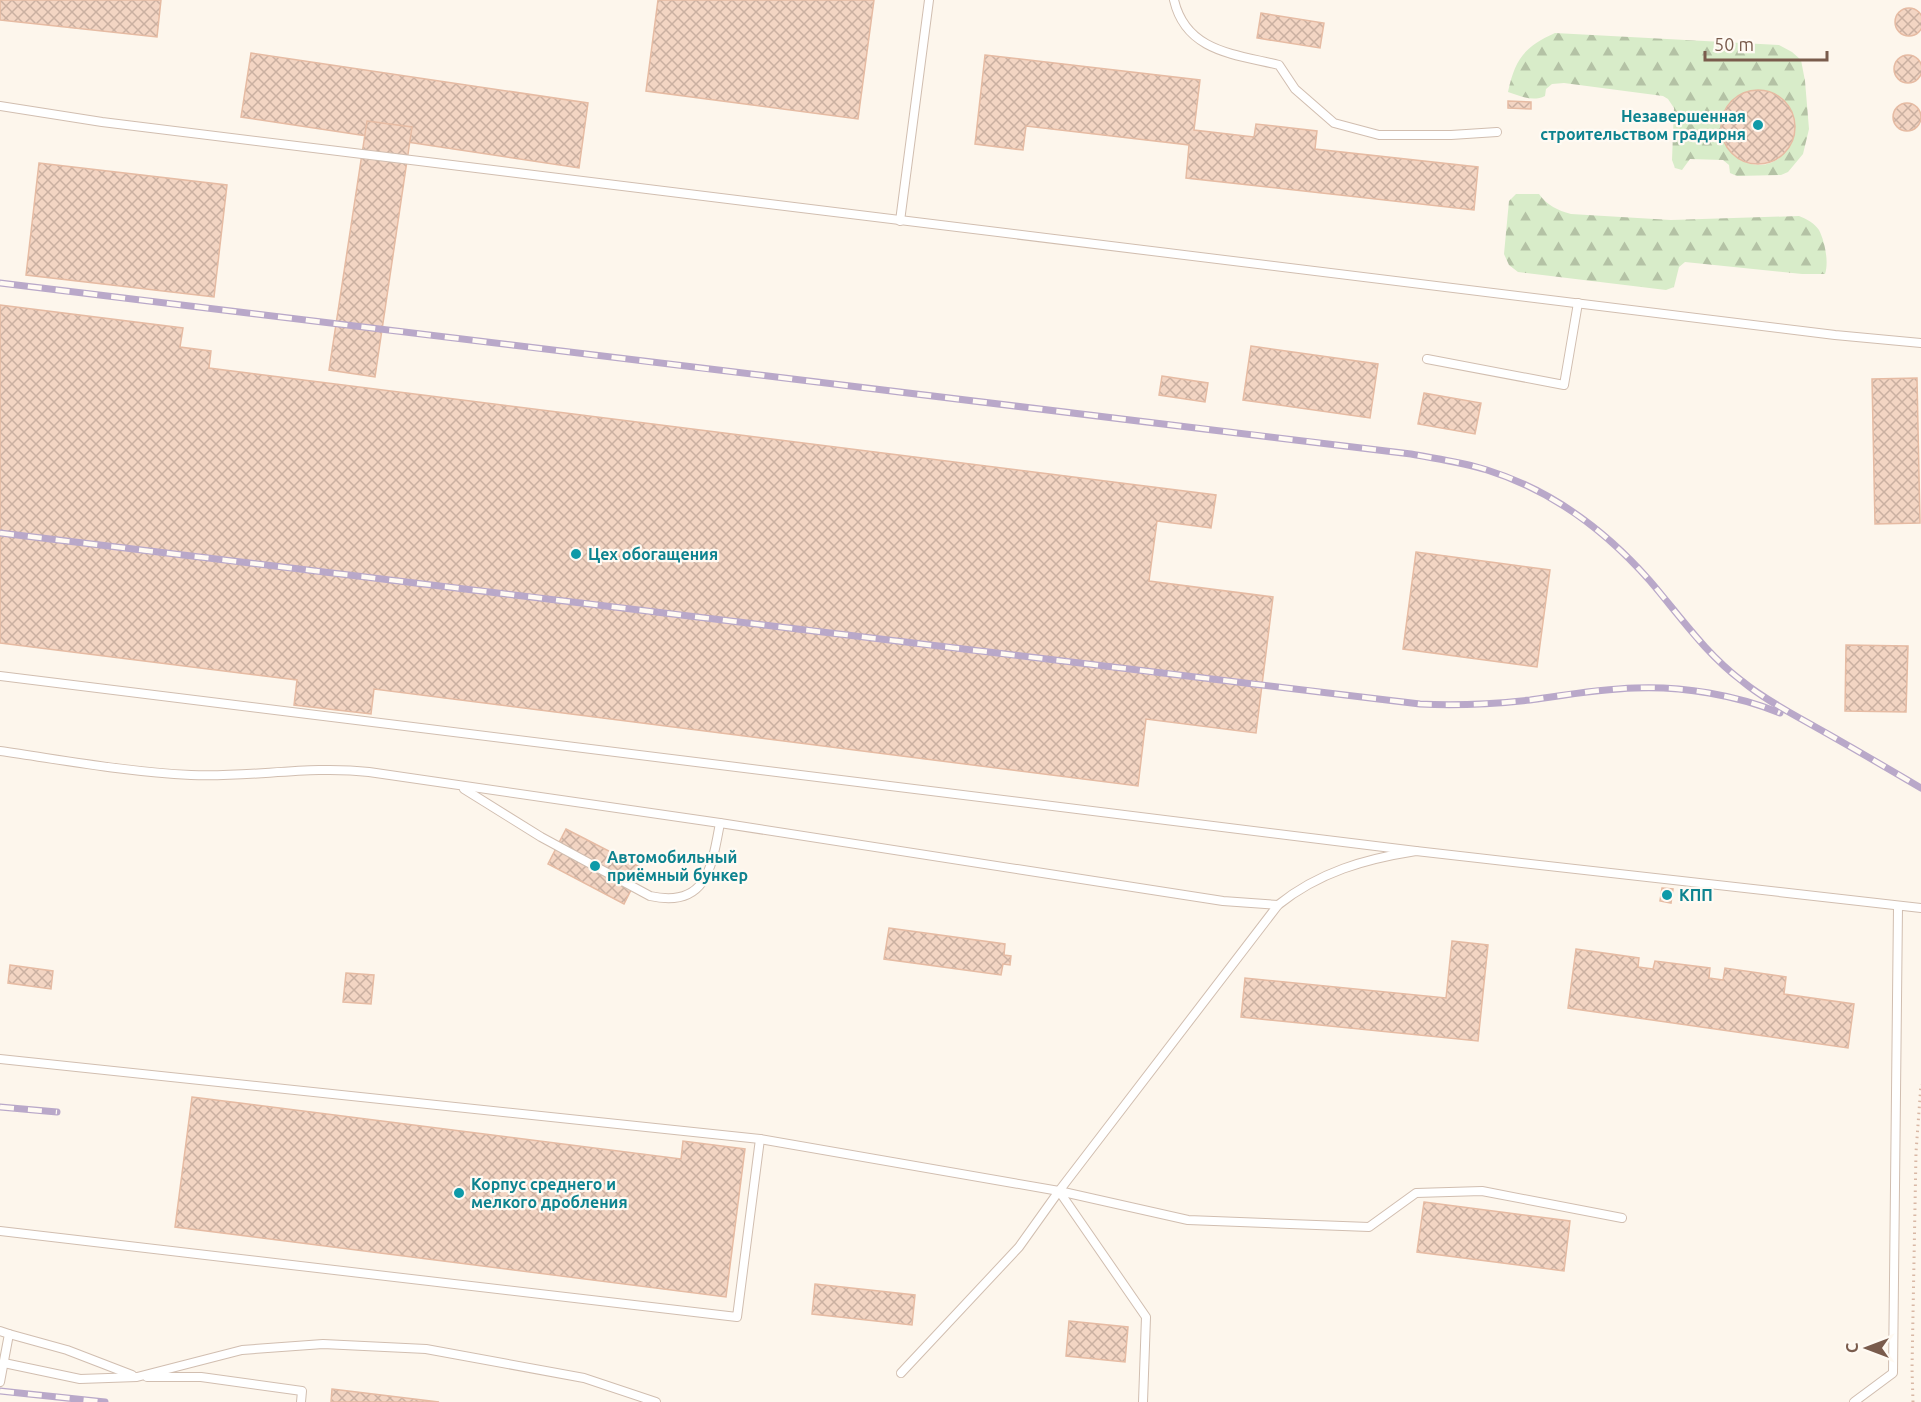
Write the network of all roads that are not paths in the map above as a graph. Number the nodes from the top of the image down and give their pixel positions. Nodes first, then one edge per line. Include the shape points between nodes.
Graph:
1 (929, 0) edge
2 (1174, 0) edge
3 (0, 106) edge
4 (1497, 132) dead end
5 (900, 221) junction
6 (1578, 303) junction
7 (1921, 343) edge
8 (1427, 359) dead end
9 (0, 676) edge
10 (0, 751) edge
11 (460, 787) junction
12 (720, 823) junction
13 (1416, 851) junction
14 (1278, 905) junction
15 (1898, 906) junction
16 (1921, 908) edge
17 (0, 1059) edge
18 (760, 1139) junction
19 (1059, 1191) junction
20 (1622, 1218) dead end
21 (0, 1231) edge
22 (0, 1331) edge
23 (9, 1334) junction
24 (4, 1363) junction
25 (901, 1373) dead end
26 (136, 1377) junction
27 (0, 1382) edge
28 (301, 1402) edge
29 (656, 1402) edge
30 (1143, 1402) edge
31 (1854, 1402) edge

1 - 5 lane
2 - 4 lane via 1180,20 1199,42 1280,65 1295,89 1334,123 1379,135
3 - 5 lane
5 - 6 lane
6 - 7 lane
6 - 8 lane via 1564,385
9 - 13 lane
10 - 11 lane via 124,770 190,775 338,769
11 - 12 lane
11 - 12 lane via 541,837 659,898 697,889 712,866
12 - 14 lane via 1223,902
13 - 14 lane via 1381,856 1327,874
13 - 15 lane
14 - 19 lane
15 - 16 lane
15 - 31 lane via 1893,1373
17 - 18 lane
18 - 19 lane
18 - 21 lane via 737,1317
19 - 20 lane via 1188,1220 1369,1227 1416,1193 1482,1191
19 - 25 lane via 1019,1247
19 - 30 lane via 1146,1317
22 - 23 lane
23 - 24 lane
23 - 26 lane via 67,1350
24 - 26 lane via 80,1379
24 - 27 lane
26 - 28 lane via 201,1377 291,1390 302,1392
26 - 29 lane via 242,1350 323,1344 426,1349 584,1378

